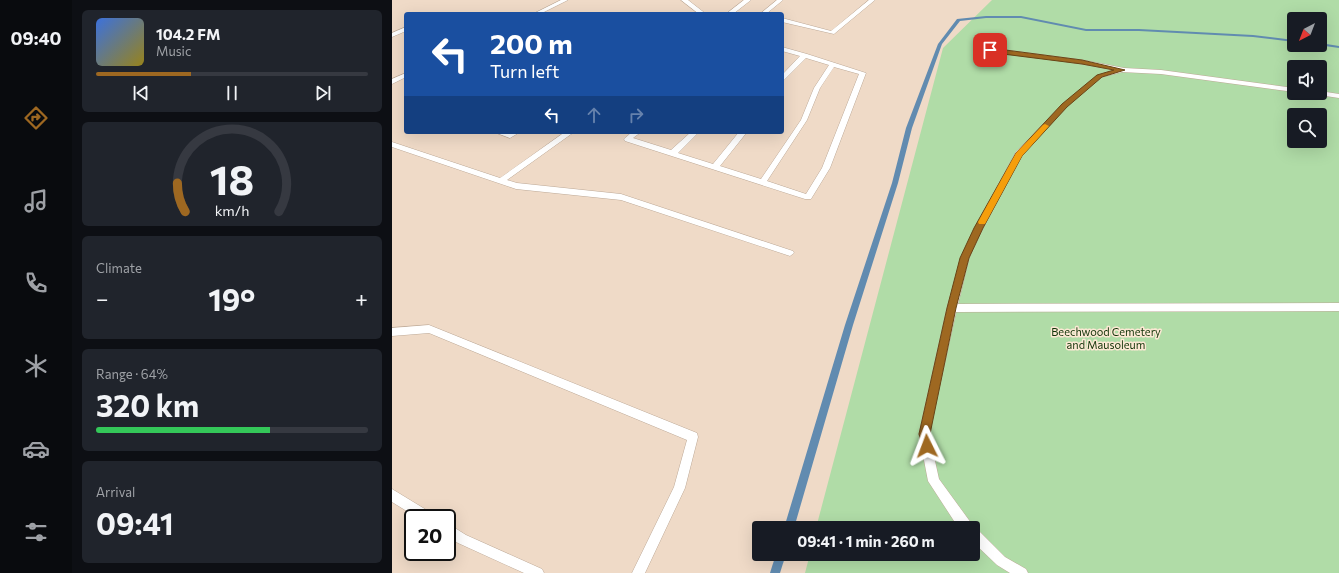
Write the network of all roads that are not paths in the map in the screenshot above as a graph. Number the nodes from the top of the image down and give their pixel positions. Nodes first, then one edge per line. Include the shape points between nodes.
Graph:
1 (565, 0) edge
2 (684, 0) edge
3 (748, 0) edge
4 (780, 0) edge
5 (872, 0) edge
6 (540, 12) edge
7 (700, 12) edge
8 (732, 12) edge
9 (765, 12) edge
10 (784, 21) edge
11 (404, 30) edge
12 (392, 35) edge
13 (784, 50) edge
14 (990, 50) dead end
15 (805, 55) junction
16 (833, 64) junction
17 (1122, 70) junction
18 (404, 76) edge
19 (784, 77) edge
20 (392, 82) edge
21 (1287, 89) edge
22 (1327, 94) edge
23 (1339, 96) edge
24 (567, 134) edge
25 (634, 134) edge
26 (693, 134) edge
27 (741, 134) edge
28 (392, 144) edge
29 (673, 153) junction
30 (715, 167) junction
31 (501, 181) junction
32 (763, 182) junction
33 (790, 253) dead end
34 (1339, 307) edge
35 (952, 308) junction
36 (392, 332) edge
37 (392, 495) edge
38 (415, 509) edge
39 (961, 521) edge
40 (456, 535) edge
41 (980, 539) edge
42 (538, 573) edge
43 (638, 573) edge
44 (1022, 573) edge

1 - 6 lane
2 - 7 lane
3 - 8 lane
4 - 9 lane
5 - 10 lane via 832,33
11 - 12 lane
13 - 15 lane
14 - 17 lane
15 - 16 lane
15 - 19 lane
16 - 32 lane via 817,88 804,120
16 - 32 lane via 862,73 826,168 808,197
17 - 21 lane via 1161,72
17 - 35 lane via 1100,76 1064,106 1019,154 965,258
18 - 20 lane
22 - 23 lane
24 - 31 lane
25 - 29 lane via 628,139
26 - 29 lane
27 - 30 lane
28 - 31 lane
29 - 30 lane
30 - 32 lane
31 - 33 lane via 516,186 621,198
34 - 35 lane
35 - 39 lane via 924,434 934,481
36 - 43 lane via 429,329 693,437 679,488
37 - 38 lane
40 - 42 lane
41 - 44 lane via 1001,560

